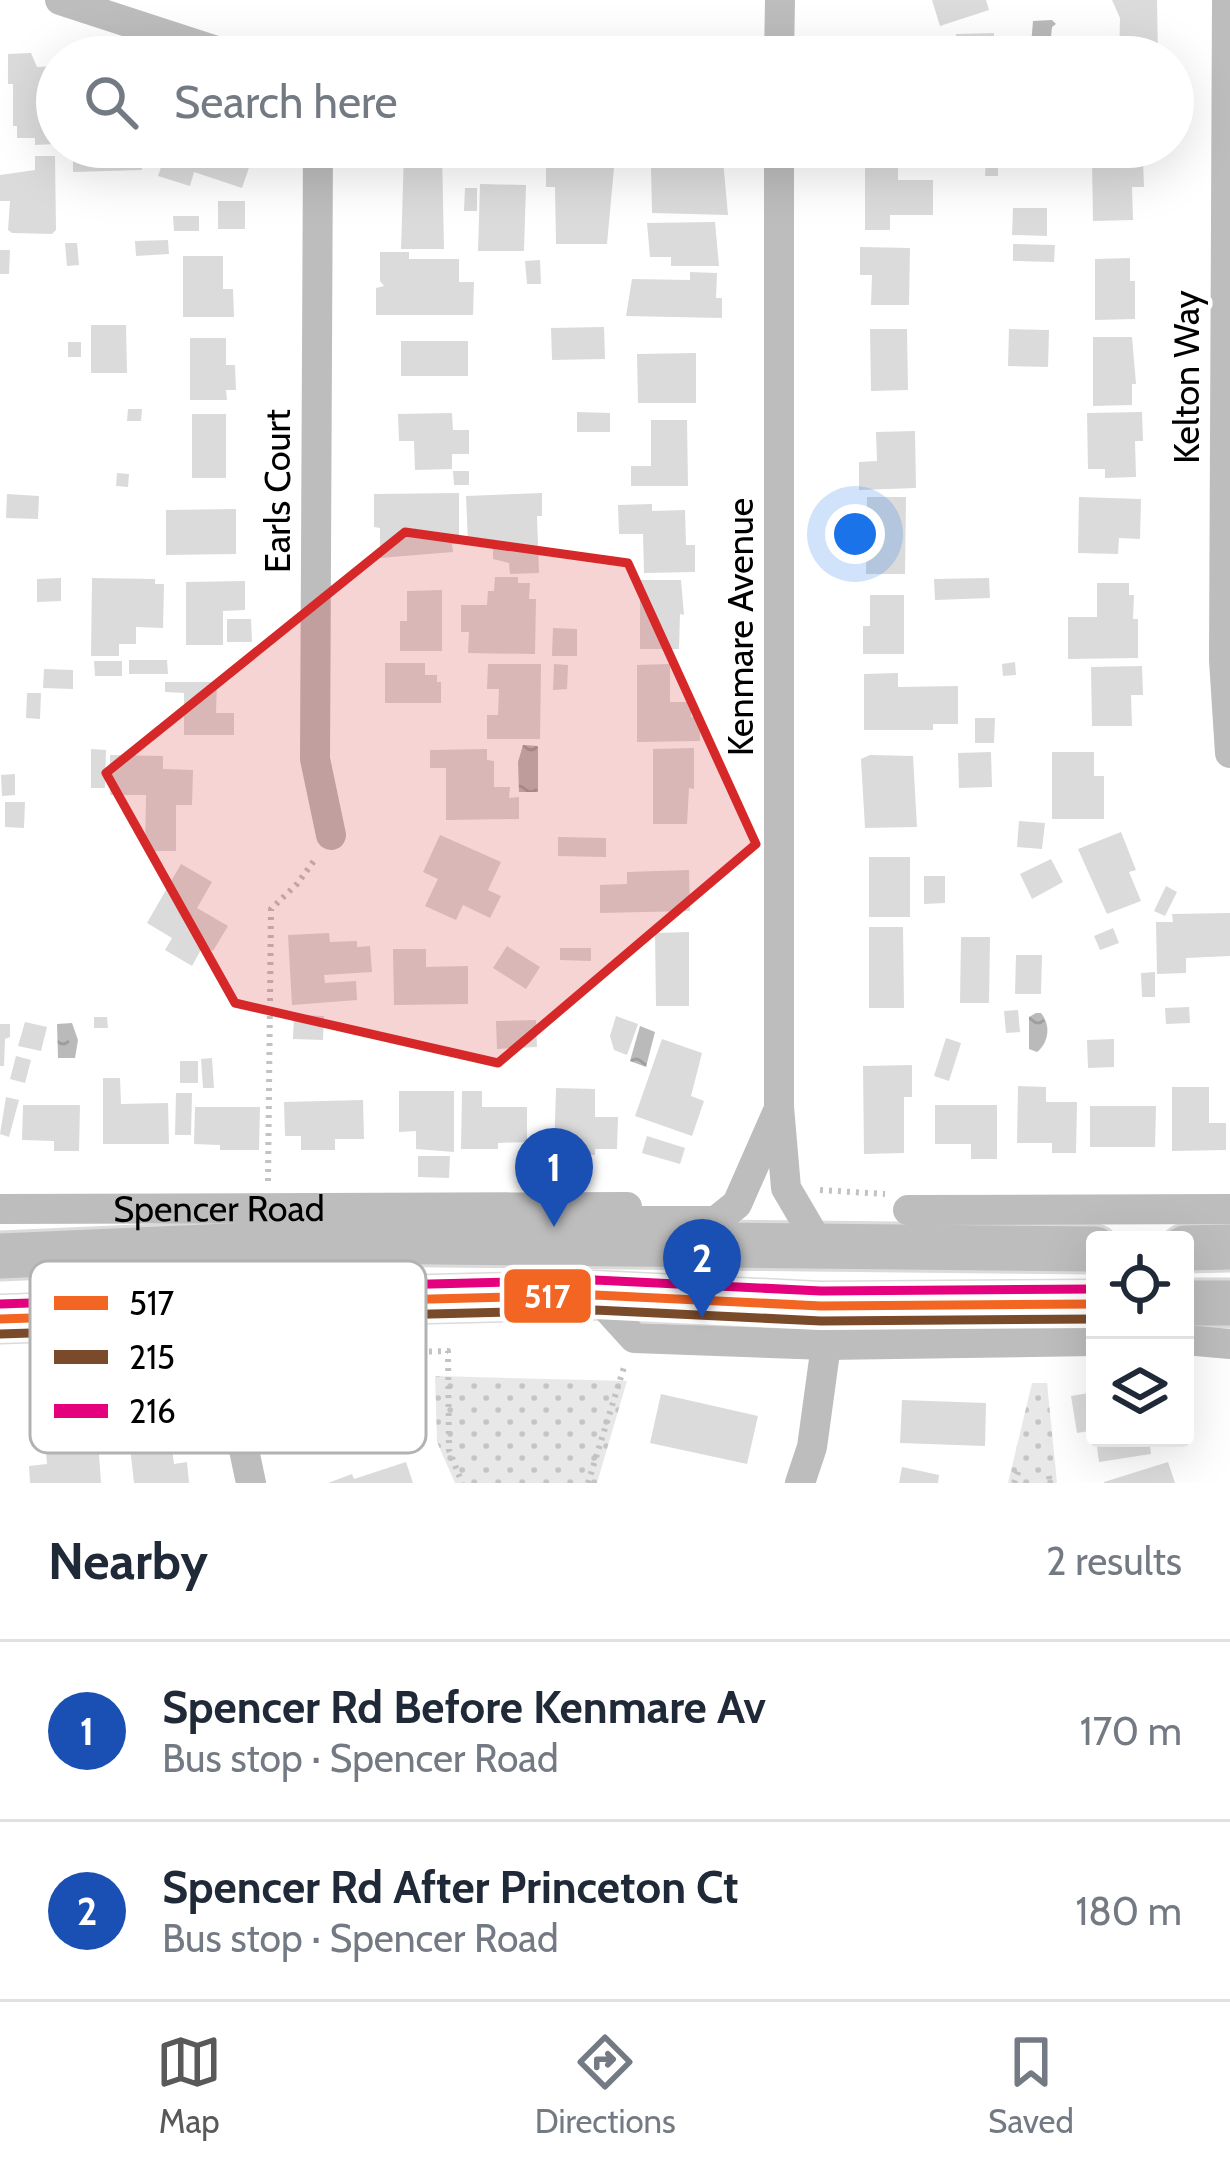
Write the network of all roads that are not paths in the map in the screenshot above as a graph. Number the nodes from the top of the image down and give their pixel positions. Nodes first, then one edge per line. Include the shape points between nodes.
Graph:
1 (60, 0) edge
2 (780, 0) edge
3 (1227, 0) edge
4 (171, 36) edge
5 (779, 36) edge
6 (318, 168) edge
7 (779, 168) edge
8 (1230, 753) edge
9 (331, 835) road end
10 (779, 1107) junction
11 (627, 1207) dead end
12 (0, 1209) edge
13 (1035, 1209) junction
14 (1230, 1209) edge
15 (908, 1210) dead end
16 (435, 1225) junction
17 (820, 1246) junction
18 (588, 1247) junction
19 (1230, 1247) edge
20 (1194, 1248) edge
21 (1086, 1249) edge
22 (995, 1250) junction
23 (0, 1256) edge
24 (30, 1272) edge
25 (0, 1274) edge
26 (595, 1295) junction
27 (536, 1296) junction
28 (426, 1299) edge
29 (1230, 1303) edge
30 (1194, 1304) edge
31 (1086, 1305) edge
32 (30, 1318) edge
33 (0, 1319) edge
34 (426, 1321) edge
35 (823, 1326) junction
36 (1086, 1341) edge
37 (1194, 1341) edge
38 (1230, 1344) edge
39 (245, 1453) edge
40 (251, 1483) edge
41 (800, 1483) edge

1 - 4 street
2 - 5 street
3 - 8 street, Kelton Way
6 - 9 street, Earls Court via 315,759
7 - 10 street, Kenmare Avenue
10 - 17 street, Kenmare Avenue via 786,1188
10 - 18 street, Kenmare Avenue via 737,1204 716,1221 636,1221
11 - 16 street, Spencer Road
12 - 16 street, Spencer Road
13 - 14 street
13 - 15 street
13 - 22 street
16 - 18 main road, Spencer Road
16 - 23 main road, Spencer Road via 345,1241
16 - 35 main road via 437,1265 447,1277 760,1280
17 - 18 main road, Spencer Road
17 - 22 main road, Spencer Road
19 - 20 main road
21 - 22 main road, Spencer Road
24 - 25 main road
26 - 27 main road
26 - 35 main road
26 - 35 street via 634,1338
27 - 28 main road
27 - 34 main road via 502,1321
29 - 30 main road
31 - 35 main road
32 - 33 main road
35 - 36 street
35 - 41 street via 812,1447
37 - 38 street
39 - 40 street

